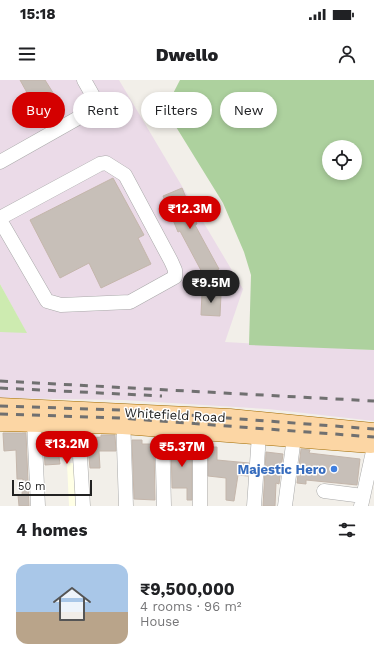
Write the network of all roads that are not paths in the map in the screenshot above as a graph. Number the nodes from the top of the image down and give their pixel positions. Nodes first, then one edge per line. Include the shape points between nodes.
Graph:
1 (84, 80) edge
2 (0, 162) edge
3 (0, 219) edge
4 (0, 407) edge
5 (123, 419) junction
6 (0, 422) edge
7 (34, 423) junction
8 (78, 423) junction
9 (162, 428) junction
10 (200, 431) junction
11 (374, 432) edge
12 (258, 435) junction
13 (294, 437) junction
14 (374, 446) edge
15 (324, 492) dead end
16 (362, 501) edge
17 (38, 506) edge
18 (83, 506) edge
19 (126, 506) edge
20 (164, 506) edge
21 (200, 506) edge
22 (254, 506) edge
23 (285, 506) edge

1 - 2 street via 97,103 94,109
3 - 3 street via 46,301 61,305 130,302 175,277 171,261 125,175 106,162
4 - 5 main road, Whitefield Road
5 - 8 main road, Whitefield Road
5 - 9 main road, Whitefield Road
5 - 11 main road, Whitefield Road via 230,418
5 - 19 street
6 - 7 main road, Whitefield Road
7 - 8 main road, Whitefield Road
7 - 17 street
8 - 18 street
9 - 10 main road, Whitefield Road
9 - 20 street
10 - 12 main road, Whitefield Road
10 - 21 street
12 - 13 main road, Whitefield Road
12 - 22 street
13 - 14 main road, Whitefield Road
13 - 23 street
14 - 16 street
15 - 16 street

